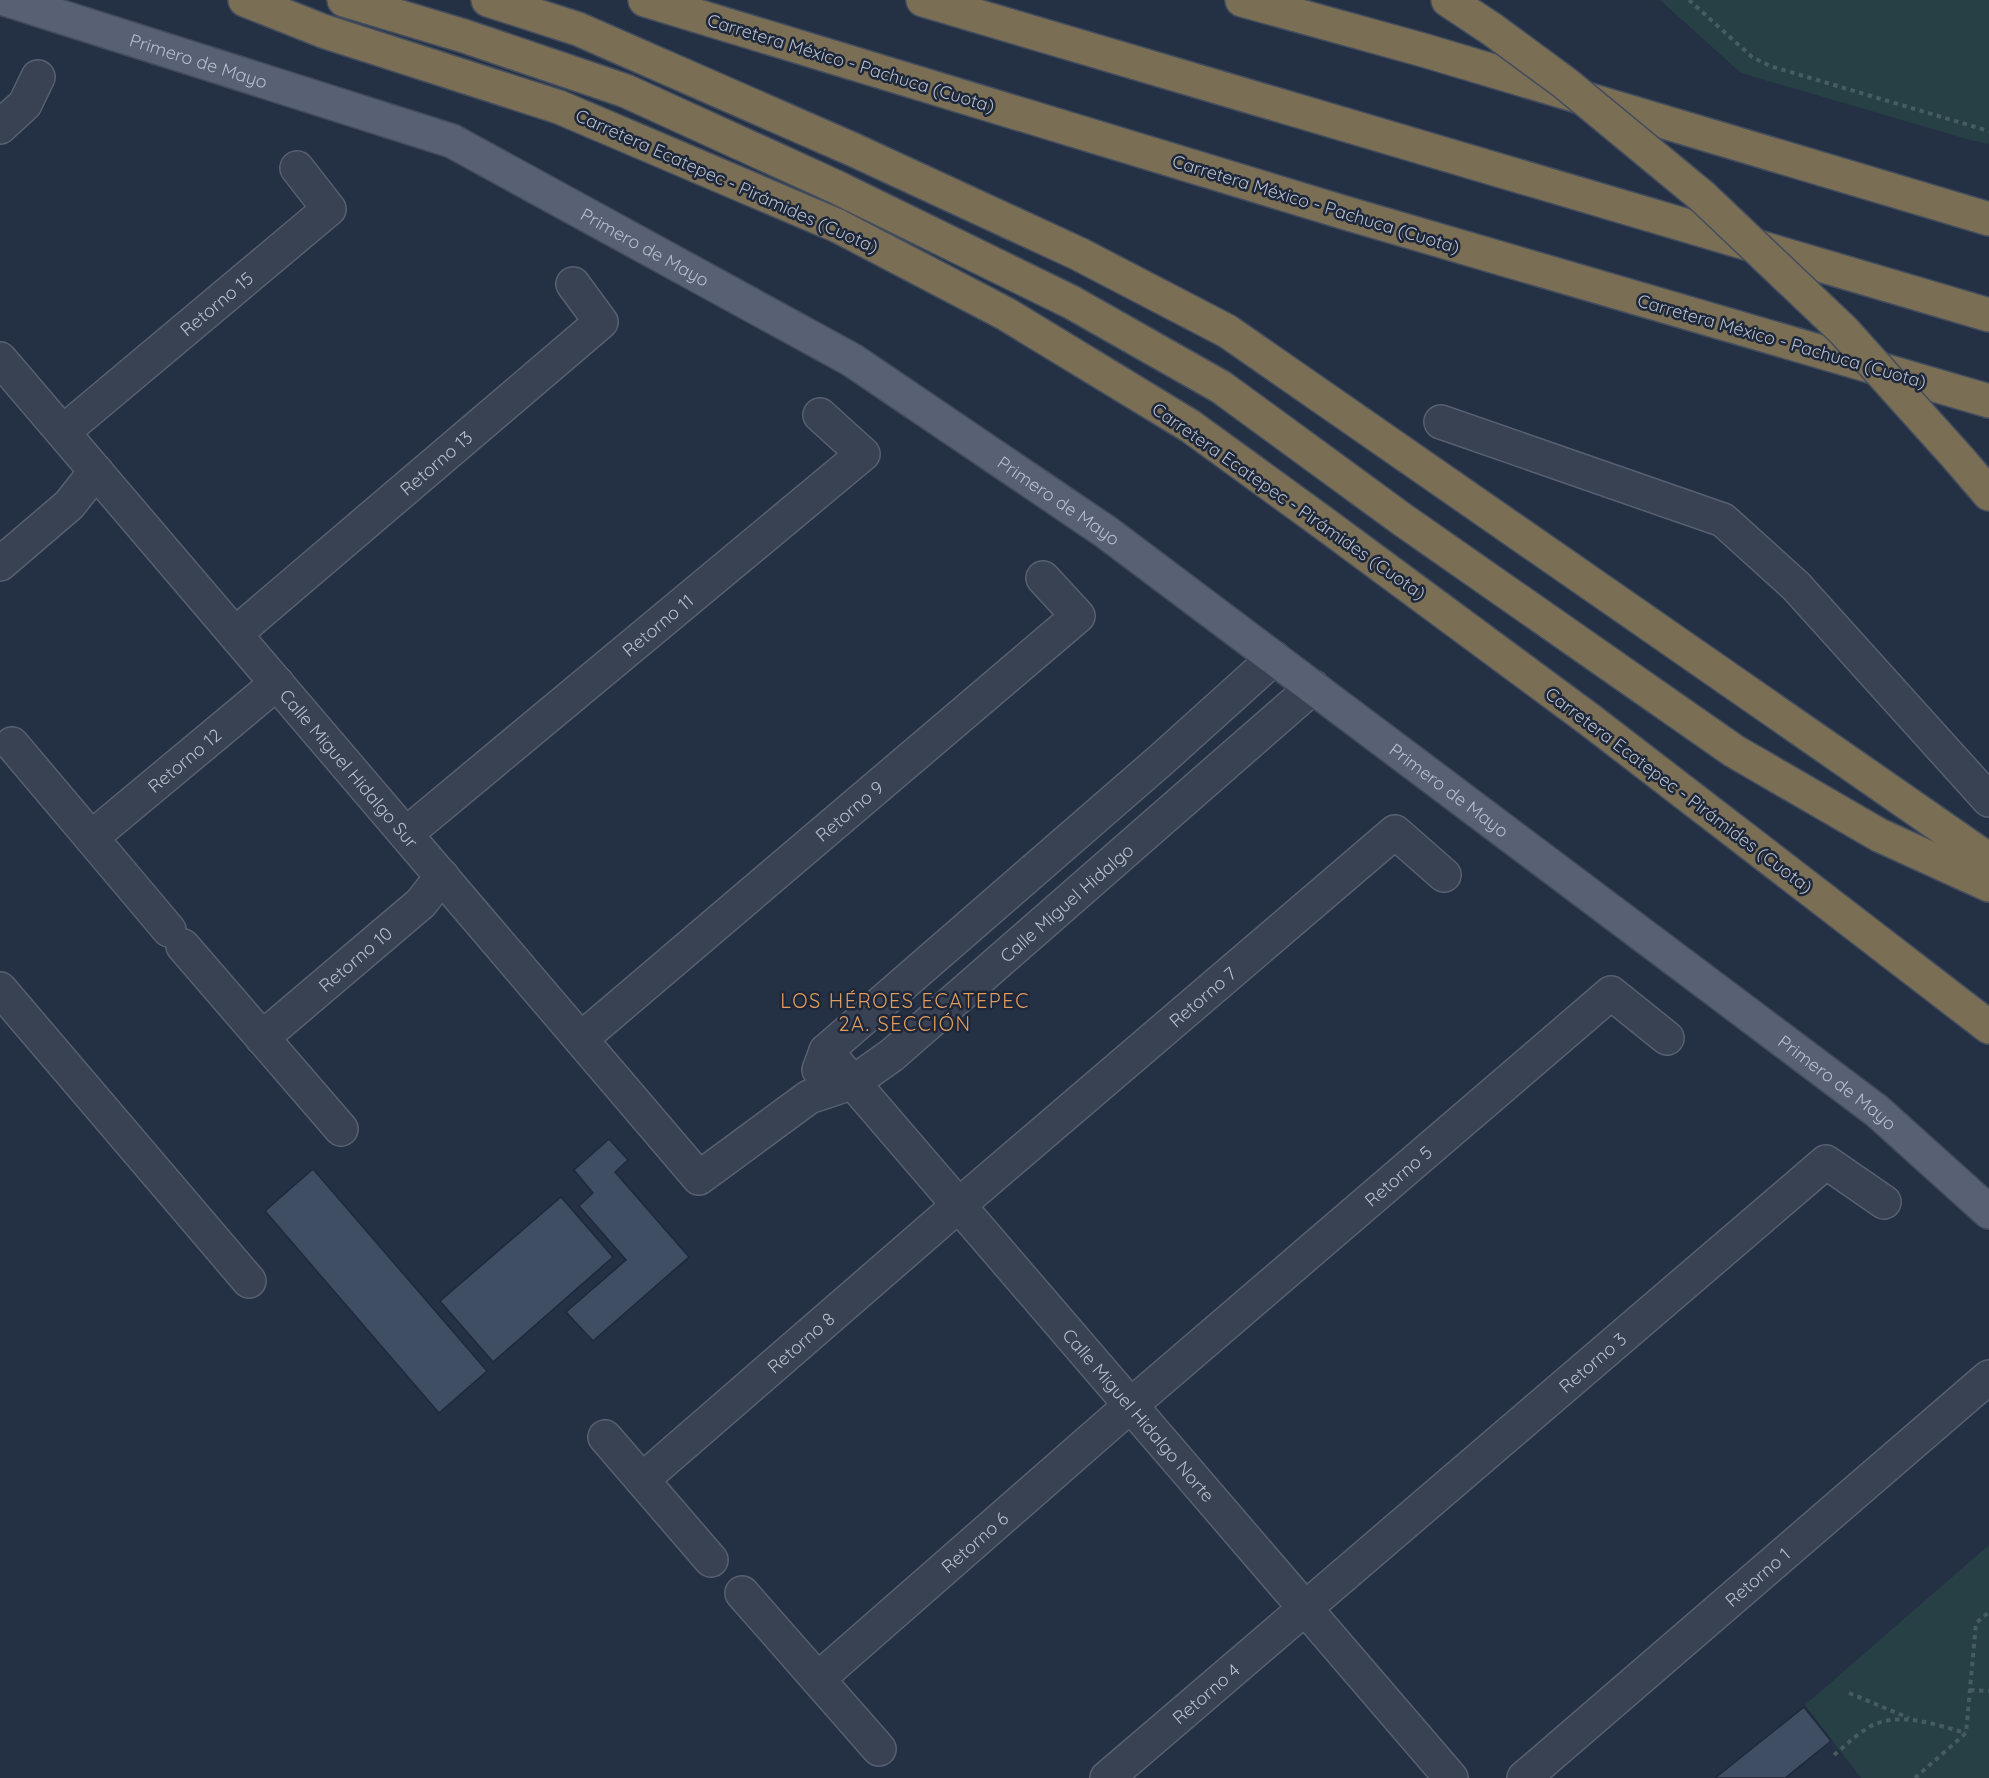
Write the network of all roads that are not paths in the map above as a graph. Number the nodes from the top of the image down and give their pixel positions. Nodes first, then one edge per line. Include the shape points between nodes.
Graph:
1 (9, 0) edge
2 (245, 0) edge
3 (344, 0) edge
4 (488, 0) edge
5 (645, 0) edge
6 (923, 0) edge
7 (1242, 0) edge
8 (1448, 0) edge
9 (38, 77) dead end
10 (0, 127) edge
11 (297, 168) dead end
12 (1989, 219) edge
13 (573, 284) dead end
14 (1989, 315) edge
15 (0, 359) edge
16 (1989, 401) edge
17 (820, 415) dead end
18 (1441, 422) dead end
19 (63, 432) junction
20 (96, 471) junction
21 (1989, 494) edge
22 (0, 564) edge
23 (1043, 578) dead end
24 (235, 634) junction
25 (1274, 658) junction
26 (277, 683) junction
27 (1313, 687) junction
28 (12, 744) dead end
29 (1162, 759) junction
30 (1192, 793) junction
31 (1989, 800) edge
32 (406, 834) junction
33 (92, 837) junction
34 (1989, 860) edge
35 (1443, 875) dead end
36 (442, 876) junction
37 (1989, 885) edge
38 (0, 989) edge
39 (1989, 1027) edge
40 (262, 1038) junction
41 (581, 1038) junction
42 (1667, 1038) dead end
43 (826, 1051) junction
44 (854, 1082) junction
45 (808, 1097) junction
46 (341, 1129) dead end
47 (699, 1178) joint
48 (1884, 1202) dead end
49 (960, 1204) junction
50 (1989, 1212) edge
51 (249, 1281) dead end
52 (1989, 1377) edge
53 (1131, 1405) junction
54 (604, 1437) dead end
55 (642, 1480) junction
56 (711, 1560) dead end
57 (742, 1593) dead end
58 (1305, 1608) junction
59 (818, 1679) junction
60 (879, 1749) dead end
61 (1107, 1778) edge
62 (1451, 1778) edge
63 (1524, 1778) edge

1 - 25 main road, Primero de Mayo via 452,141 852,360 1106,532
2 - 39 highway, Carretera Ecatepec - Pirámides (Cuota) via 323,31 559,107 838,226 1006,314 1190,426 1599,728
3 - 37 highway via 626,91 834,186 1071,302 1221,387 1403,520 1734,751 1879,835
4 - 34 highway via 578,29 854,150 1079,254 1227,331
5 - 16 highway, Carretera México - Pachuca (Cuota) via 1349,214
6 - 14 highway
7 - 12 highway
8 - 21 highway, bridge via 1565,82 1703,197 1844,331
9 - 10 street via 25,104
11 - 19 street, Retorno 15 via 328,209
13 - 24 street, Retorno 13 via 601,322
15 - 19 street, Calle Miguel Hidalgo Sur
17 - 32 street, Retorno 11 via 863,454
18 - 31 street via 1723,520 1796,586
19 - 20 street, Calle Miguel Hidalgo Sur
20 - 22 street via 69,505
20 - 24 street, Calle Miguel Hidalgo Sur
23 - 41 street, Retorno 9 via 1078,616
24 - 26 street, Calle Miguel Hidalgo Sur
25 - 27 main road, Primero de Mayo
25 - 29 street
26 - 32 street, Calle Miguel Hidalgo Sur
26 - 33 street, Retorno 12
27 - 30 street, Calle Miguel Hidalgo
27 - 50 main road, Primero de Mayo via 1877,1111
28 - 33 street
29 - 30 street
29 - 43 street
30 - 44 street, Calle Miguel Hidalgo via 892,1055
32 - 36 street, Calle Miguel Hidalgo Sur
33 - 40 street
35 - 49 street, Retorno 7 via 1395,832
36 - 40 street, Retorno 10 via 421,903
36 - 41 street, Calle Miguel Hidalgo Sur
38 - 51 street
40 - 46 street
41 - 47 street, Calle Miguel Hidalgo Sur
42 - 53 street, Retorno 5 via 1611,993
43 - 44 street, Calle Miguel Hidalgo Norte
43 - 45 street
44 - 45 street, Calle Miguel Hidalgo
44 - 49 street, Calle Miguel Hidalgo Norte
45 - 47 street, Calle Miguel Hidalgo
48 - 58 street, Retorno 3 via 1826,1162
49 - 53 street, Calle Miguel Hidalgo Norte
49 - 55 street, Retorno 8
52 - 63 street, Retorno 1
53 - 58 street, Calle Miguel Hidalgo Norte
53 - 59 street, Retorno 6
54 - 55 street
55 - 56 street
57 - 59 street
58 - 61 street, Retorno 4
58 - 62 street, Calle Miguel Hidalgo Norte
59 - 60 street

